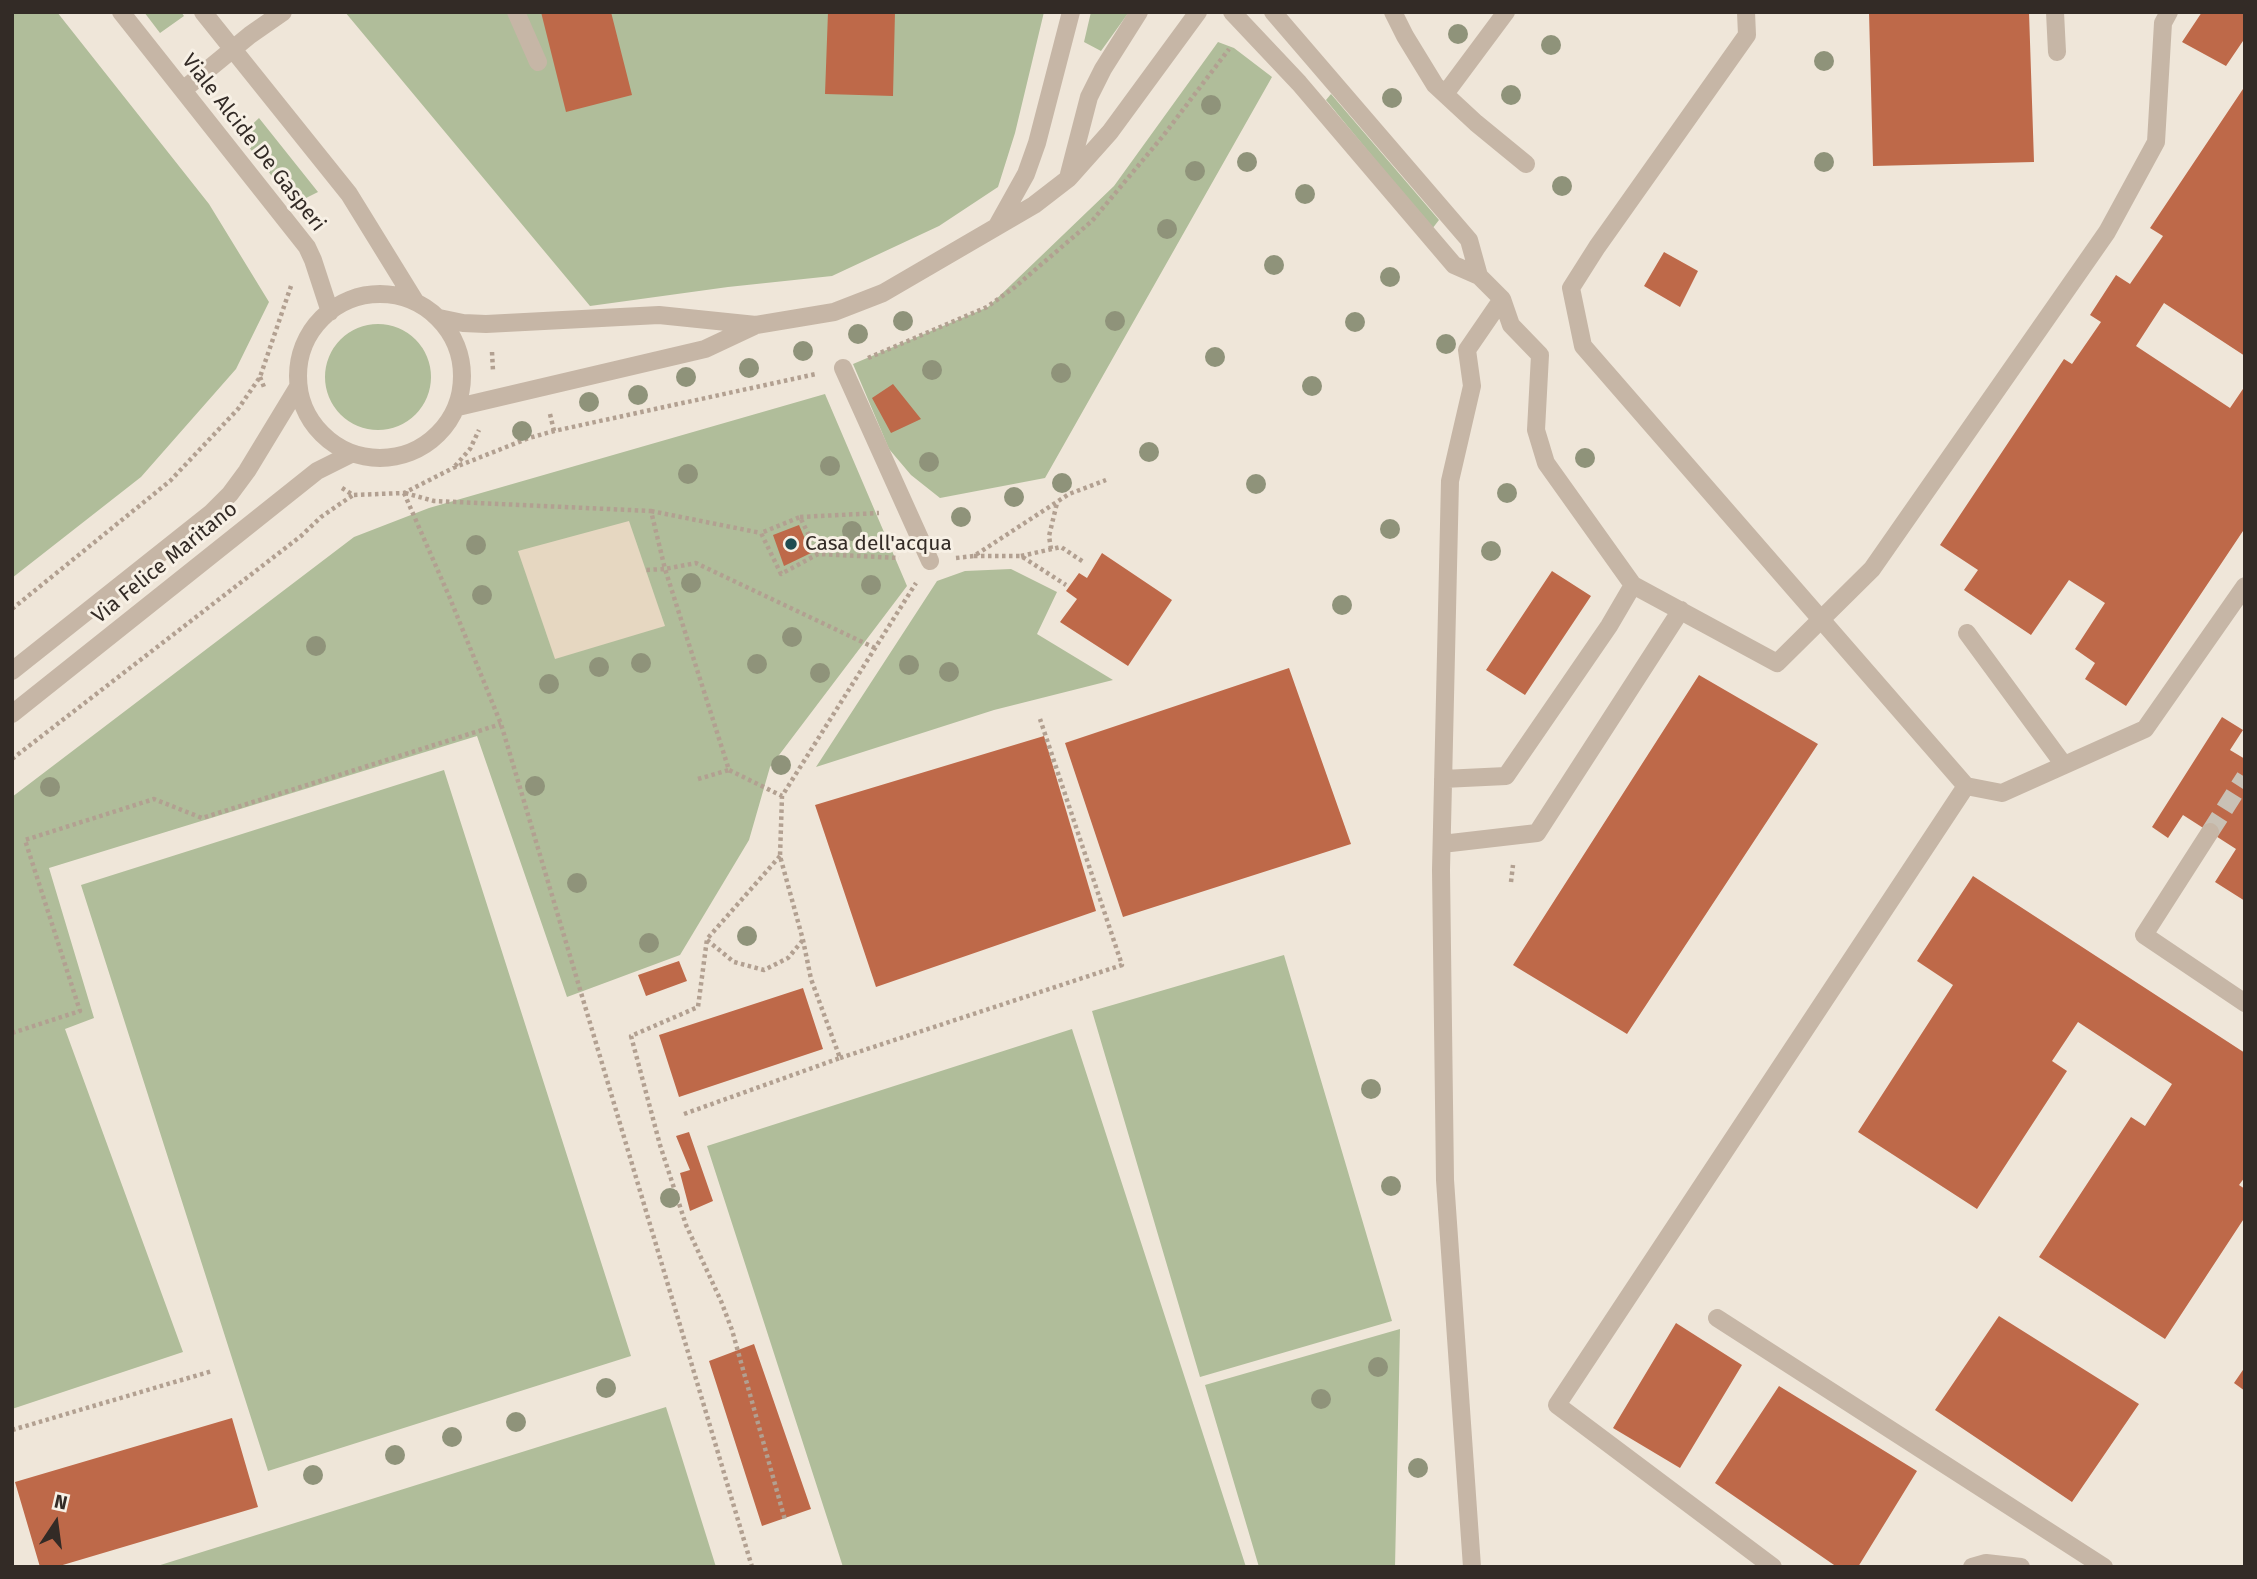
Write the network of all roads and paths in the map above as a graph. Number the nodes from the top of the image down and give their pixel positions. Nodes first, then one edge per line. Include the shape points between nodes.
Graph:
1 (121, 12) edge
2 (203, 12) edge
3 (283, 12) edge
4 (516, 12) edge
5 (1072, 12) edge
6 (1139, 12) edge
7 (1198, 12) edge
8 (1232, 12) edge
9 (1273, 12) edge
10 (1393, 12) edge
11 (1506, 12) edge
12 (1746, 12) edge
13 (2055, 12) edge
14 (2169, 12) edge
15 (233, 49) junction
16 (2057, 52) dead end
17 (538, 62) dead end
18 (183, 90) junction
19 (1445, 94) junction
20 (1526, 164) dead end
21 (1069, 177) junction
22 (996, 228) junction
23 (1479, 276) junction
24 (289, 293) dead end
25 (1502, 299) junction
26 (415, 301) junction
27 (330, 312) junction
28 (439, 318) junction
29 (756, 325) junction
30 (843, 368) dead end
31 (298, 387) junction
32 (458, 407) junction
33 (351, 454) junction
34 (1106, 480) dead end
35 (353, 495) dead end
36 (1057, 503) junction
37 (651, 511) junction
38 (908, 512) junction
39 (800, 517) junction
40 (761, 533) junction
41 (1051, 549) junction
42 (818, 554) junction
43 (974, 555) junction
44 (1021, 556) junction
45 (930, 561) junction
46 (1085, 563) dead end
47 (666, 569) junction
48 (646, 570) dead end
49 (1066, 585) dead end
50 (1633, 585) junction
51 (2245, 586) edge
52 (12, 609) edge
53 (1681, 610) junction
54 (1821, 620) junction
55 (1967, 634) dead end
56 (875, 648) junction
57 (12, 671) edge
58 (12, 714) edge
59 (1040, 719) dead end
60 (501, 724) junction
61 (12, 759) edge
62 (2064, 765) junction
63 (729, 770) junction
64 (698, 779) dead end
65 (1443, 779) junction
66 (1966, 786) junction
67 (782, 796) junction
68 (2210, 832) tunnel mouth
69 (1442, 844) junction
70 (780, 856) junction
71 (707, 939) junction
72 (803, 940) junction
73 (2245, 1003) edge
74 (12, 1033) edge
75 (840, 1058) junction
76 (684, 1114) dead end
77 (1717, 1318) dead end
78 (212, 1371) dead end
79 (12, 1430) edge
80 (785, 1520) dead end
81 (752, 1567) edge
82 (1472, 1567) edge
83 (1773, 1567) edge
84 (1972, 1567) edge
85 (2021, 1567) edge
86 (2104, 1567) edge

1 - 18 street, Viale Alcide De Gasperi
2 - 15 street, Viale Alcide De Gasperi
3 - 15 street
4 - 17 street
5 - 22 street via 1037,143 1026,174
6 - 21 street via 1089,97
7 - 21 street via 1110,132
8 - 23 street via 1299,83 1454,265
9 - 23 street via 1469,240
10 - 19 street via 1435,85
11 - 19 street
12 - 54 street via 1747,36 1571,288 1583,346
13 - 16 street
14 - 54 street via 2163,23 2155,142 2107,232 1872,569
15 - 18 street
15 - 26 street, Viale Alcide De Gasperi via 349,194
18 - 27 street, Viale Alcide De Gasperi via 307,247
19 - 20 street
21 - 22 street
22 - 29 street via 883,293 834,312
23 - 25 street
24 - 52 path via 260,377 238,409 170,481
25 - 50 street via 1511,325 1541,355 1536,430 1546,463
25 - 65 street via 1467,350 1472,386 1450,481
26 - 27 street via 390,294 364,295 340,303
26 - 28 street
27 - 31 street via 303,348
28 - 29 street via 486,324 659,315
28 - 32 street via 457,344 463,376
29 - 32 street via 705,349
30 - 38 street
31 - 33 street via 307,415 325,439
31 - 57 street, Via Felice Maritano via 247,471 211,513
32 - 33 street via 440,434 414,453 383,459
33 - 58 street, Via Felice Maritano via 317,471
34 - 36 path
35 - 61 path
36 - 41 path via 1049,536
36 - 43 path
37 - 40 path
37 - 47 path
37 - 60 path via 435,501 404,493
38 - 39 path
38 - 45 street
39 - 40 path
39 - 42 path
40 - 42 path via 780,574
41 - 44 path
41 - 46 path via 1061,547
42 - 45 path
43 - 44 path
43 - 45 path
44 - 49 path
45 - 56 path
47 - 48 path
47 - 56 path via 696,563
47 - 63 path
50 - 53 street
50 - 65 street via 1506,776
51 - 62 street via 2145,729
53 - 54 street via 1777,663
53 - 69 street via 1537,834
54 - 66 street
55 - 62 street
56 - 67 path
59 - 75 path via 1122,965
60 - 74 path via 202,818 154,799 25,841 80,1011
60 - 81 path
62 - 66 street via 2001,793
63 - 64 path
63 - 67 path
65 - 69 street
66 - 83 street via 1557,1405
67 - 70 path
68 - 73 street via 2144,935
69 - 82 street via 1445,1180
70 - 71 path
70 - 72 path
71 - 72 path via 734,962 764,970 788,958
71 - 80 path via 698,1007 631,1036 686,1225 732,1330
72 - 75 path via 811,979
75 - 76 path
77 - 86 street
78 - 79 path
84 - 85 street via 1986,1563

